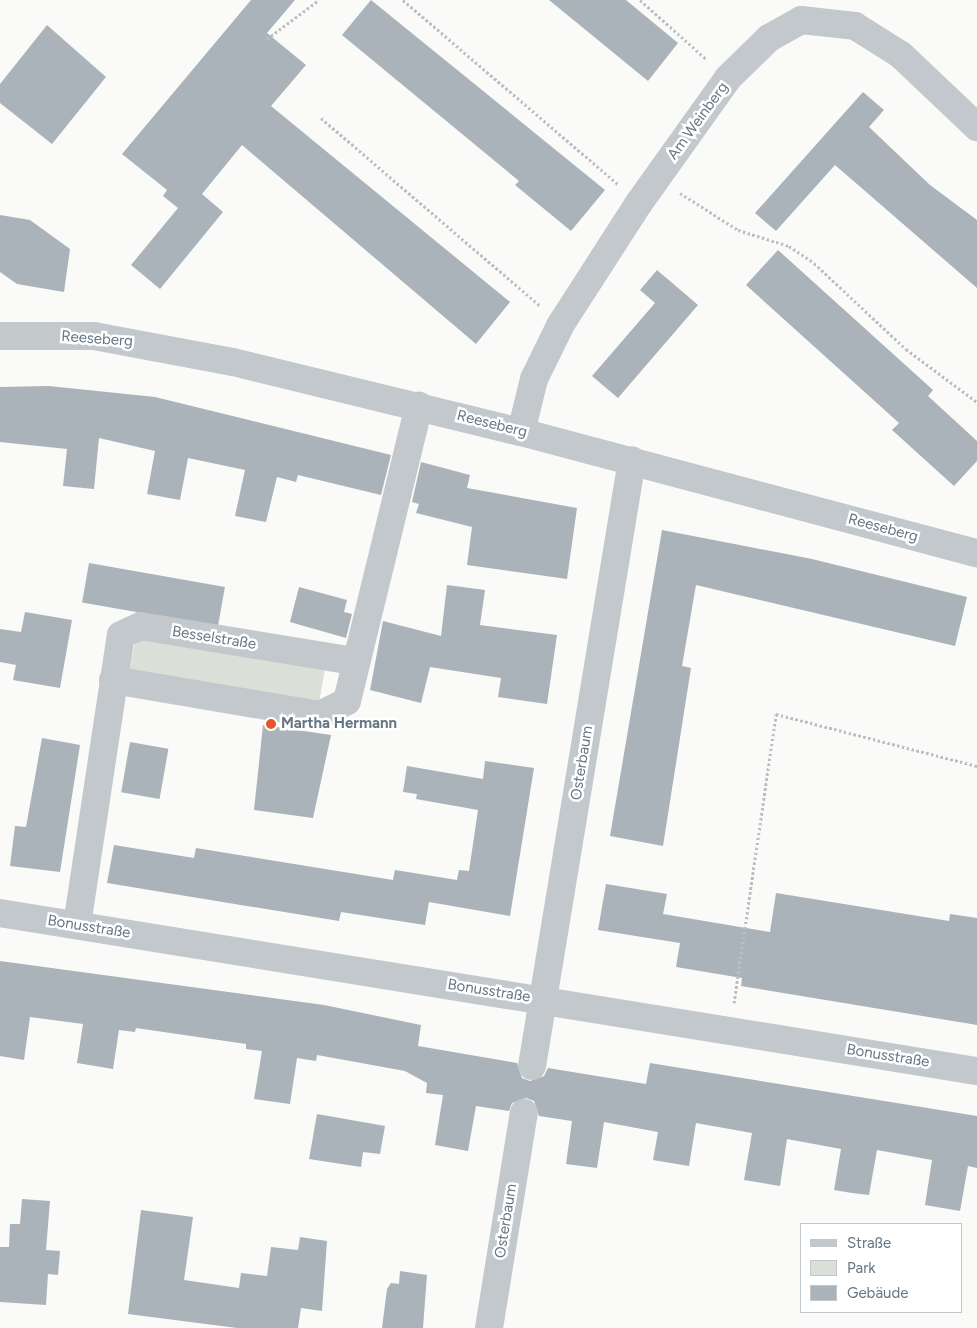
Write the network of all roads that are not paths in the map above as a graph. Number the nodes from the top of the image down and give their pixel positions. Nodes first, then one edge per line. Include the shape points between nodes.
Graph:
1 (977, 128) edge
2 (0, 336) edge
3 (420, 406) junction
4 (521, 432) junction
5 (632, 460) junction
6 (977, 553) edge
7 (354, 661) junction
8 (113, 680) junction
9 (0, 913) edge
10 (77, 925) junction
11 (543, 1000) junction
12 (532, 1066) dead end
13 (977, 1071) edge
14 (524, 1113) dead end
15 (489, 1328) edge

1 - 4 street, Am Weinberg via 894,49 855,26 801,20 769,38 728,78 639,203 561,324 534,379
2 - 3 street, Reeseberg via 136,341
3 - 4 street, Reeseberg
3 - 7 street
4 - 5 street, Reeseberg
5 - 6 street, Reeseberg
5 - 11 street, Osterbaum
7 - 8 street via 347,701 320,715
7 - 8 street, Besselstraße via 140,626 121,635
8 - 10 street, Besselstraße
9 - 10 street, Bonusstraße
10 - 11 street, Bonusstraße
11 - 12 street, Osterbaum
11 - 13 street, Bonusstraße
14 - 15 street, Osterbaum

